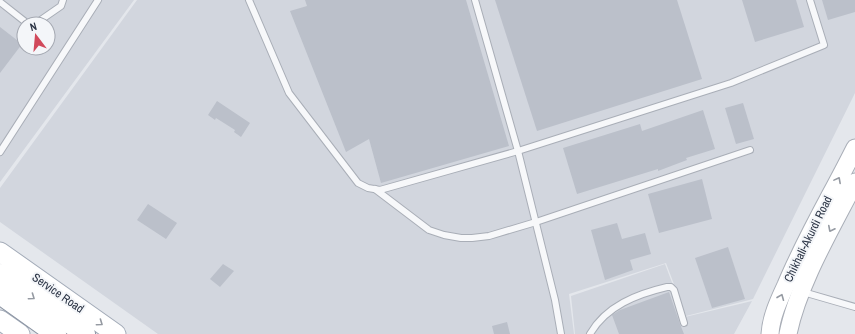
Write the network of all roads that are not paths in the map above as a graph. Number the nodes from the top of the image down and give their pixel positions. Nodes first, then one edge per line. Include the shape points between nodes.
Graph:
1 (63, 0) edge
2 (98, 0) edge
3 (248, 0) edge
4 (475, 0) edge
5 (810, 0) edge
6 (0, 2) edge
7 (18, 16) edge
8 (46, 16) edge
9 (855, 148) edge
10 (750, 150) dead end
11 (518, 151) junction
12 (0, 152) edge
13 (855, 182) edge
14 (375, 189) junction
15 (536, 222) junction
16 (0, 252) edge
17 (0, 274) edge
18 (801, 292) junction
19 (0, 294) edge
20 (855, 306) edge
21 (0, 320) edge
22 (684, 323) dead end
23 (20, 334) edge
24 (56, 334) edge
25 (85, 334) edge
26 (116, 334) edge
27 (561, 334) edge
28 (590, 334) edge
29 (770, 334) edge
30 (788, 334) edge

1 - 8 lane via 60,6
2 - 12 lane
3 - 14 lane via 289,93 358,183
4 - 11 lane
5 - 11 lane via 824,45 731,83
6 - 7 lane
29 -> 9 main road, Chikhali-Akurdi Road via 779,301 793,268
10 - 15 lane
11 - 14 lane via 380,190
11 - 15 lane
13 -> 18 main road, Chikhali-Akurdi Road
14 - 15 lane via 429,230 444,235 461,238 489,236
15 - 27 lane
16 -> 26 main road, Service Road
17 -> 25 highway
18 - 20 lane
18 - 30 main road, Chikhali-Akurdi Road
19 - 24 highway
21 - 23 main road
22 - 28 lane via 674,290 667,286 616,306

